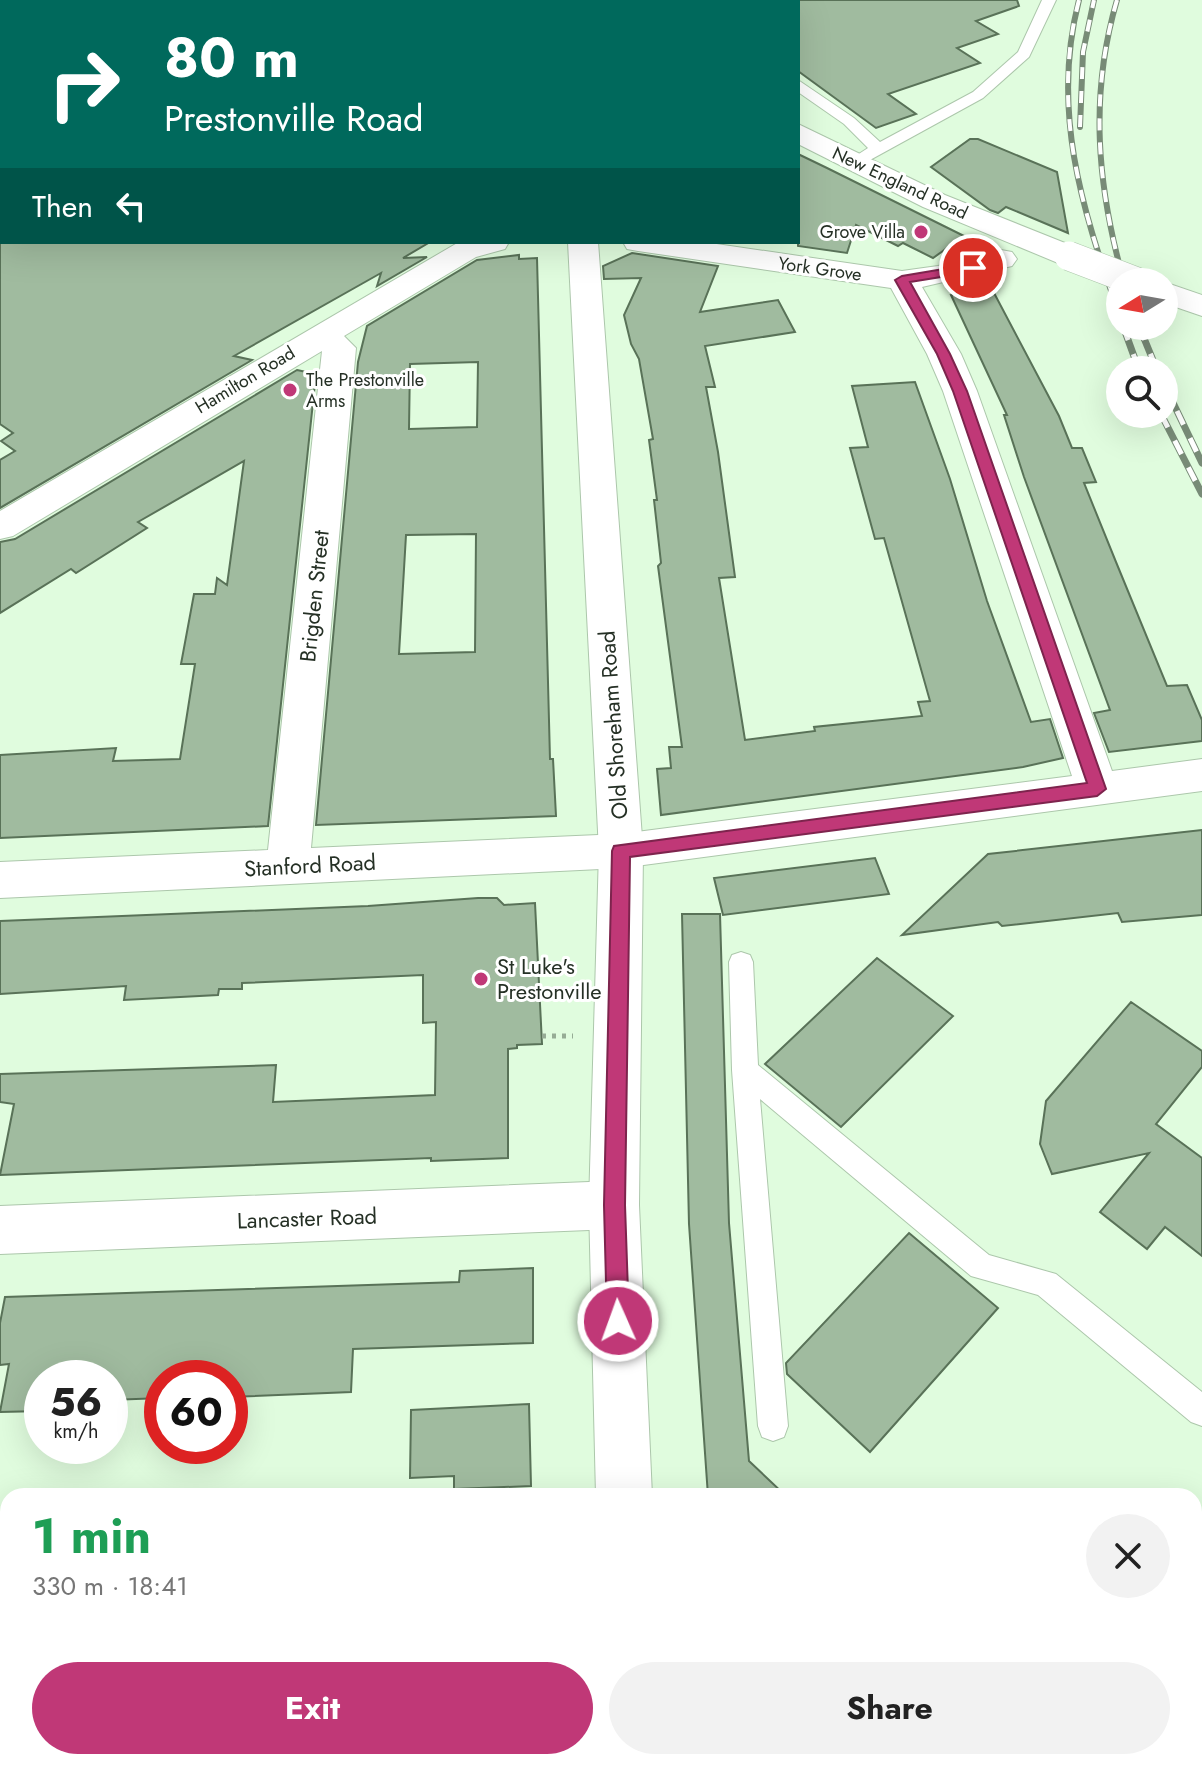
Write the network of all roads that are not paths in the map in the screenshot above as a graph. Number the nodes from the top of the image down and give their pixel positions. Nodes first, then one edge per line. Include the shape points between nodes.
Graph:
1 (1049, 0) edge
2 (800, 86) edge
3 (800, 134) edge
4 (866, 156) junction
5 (487, 244) edge
6 (583, 244) edge
7 (652, 244) edge
8 (1001, 259) dead end
9 (1106, 270) edge
10 (902, 280) junction
11 (322, 334) junction
12 (0, 527) edge
13 (1202, 775) edge
14 (1097, 789) junction
15 (621, 851) junction
16 (288, 866) junction
17 (0, 880) edge
18 (741, 962) dead end
19 (745, 1070) junction
20 (614, 1205) junction
21 (0, 1230) edge
22 (1202, 1411) edge
23 (773, 1426) dead end
24 (624, 1488) edge

1 - 4 lane via 1024,54 978,95
2 - 4 lane via 849,121
3 - 4 street, New England Road
4 - 9 street, New England Road, bridge via 934,201
5 - 11 street, Hamilton Road via 465,250
6 - 15 street, Old Shoreham Road
7 - 10 street, York Grove
8 - 10 street, York Grove
10 - 14 street via 960,391
11 - 12 street, Hamilton Road
11 - 16 street, Brigden Street via 339,348
13 - 14 street, Stanford Road
14 - 15 street, Stanford Road
15 - 16 street, Stanford Road
15 - 20 street, Old Shoreham Road
16 - 17 street, Stanford Road
18 - 19 lane
19 - 22 lane via 981,1266 1046,1284
19 - 23 lane
20 - 21 street, Lancaster Road
20 - 24 street, Old Shoreham Road

